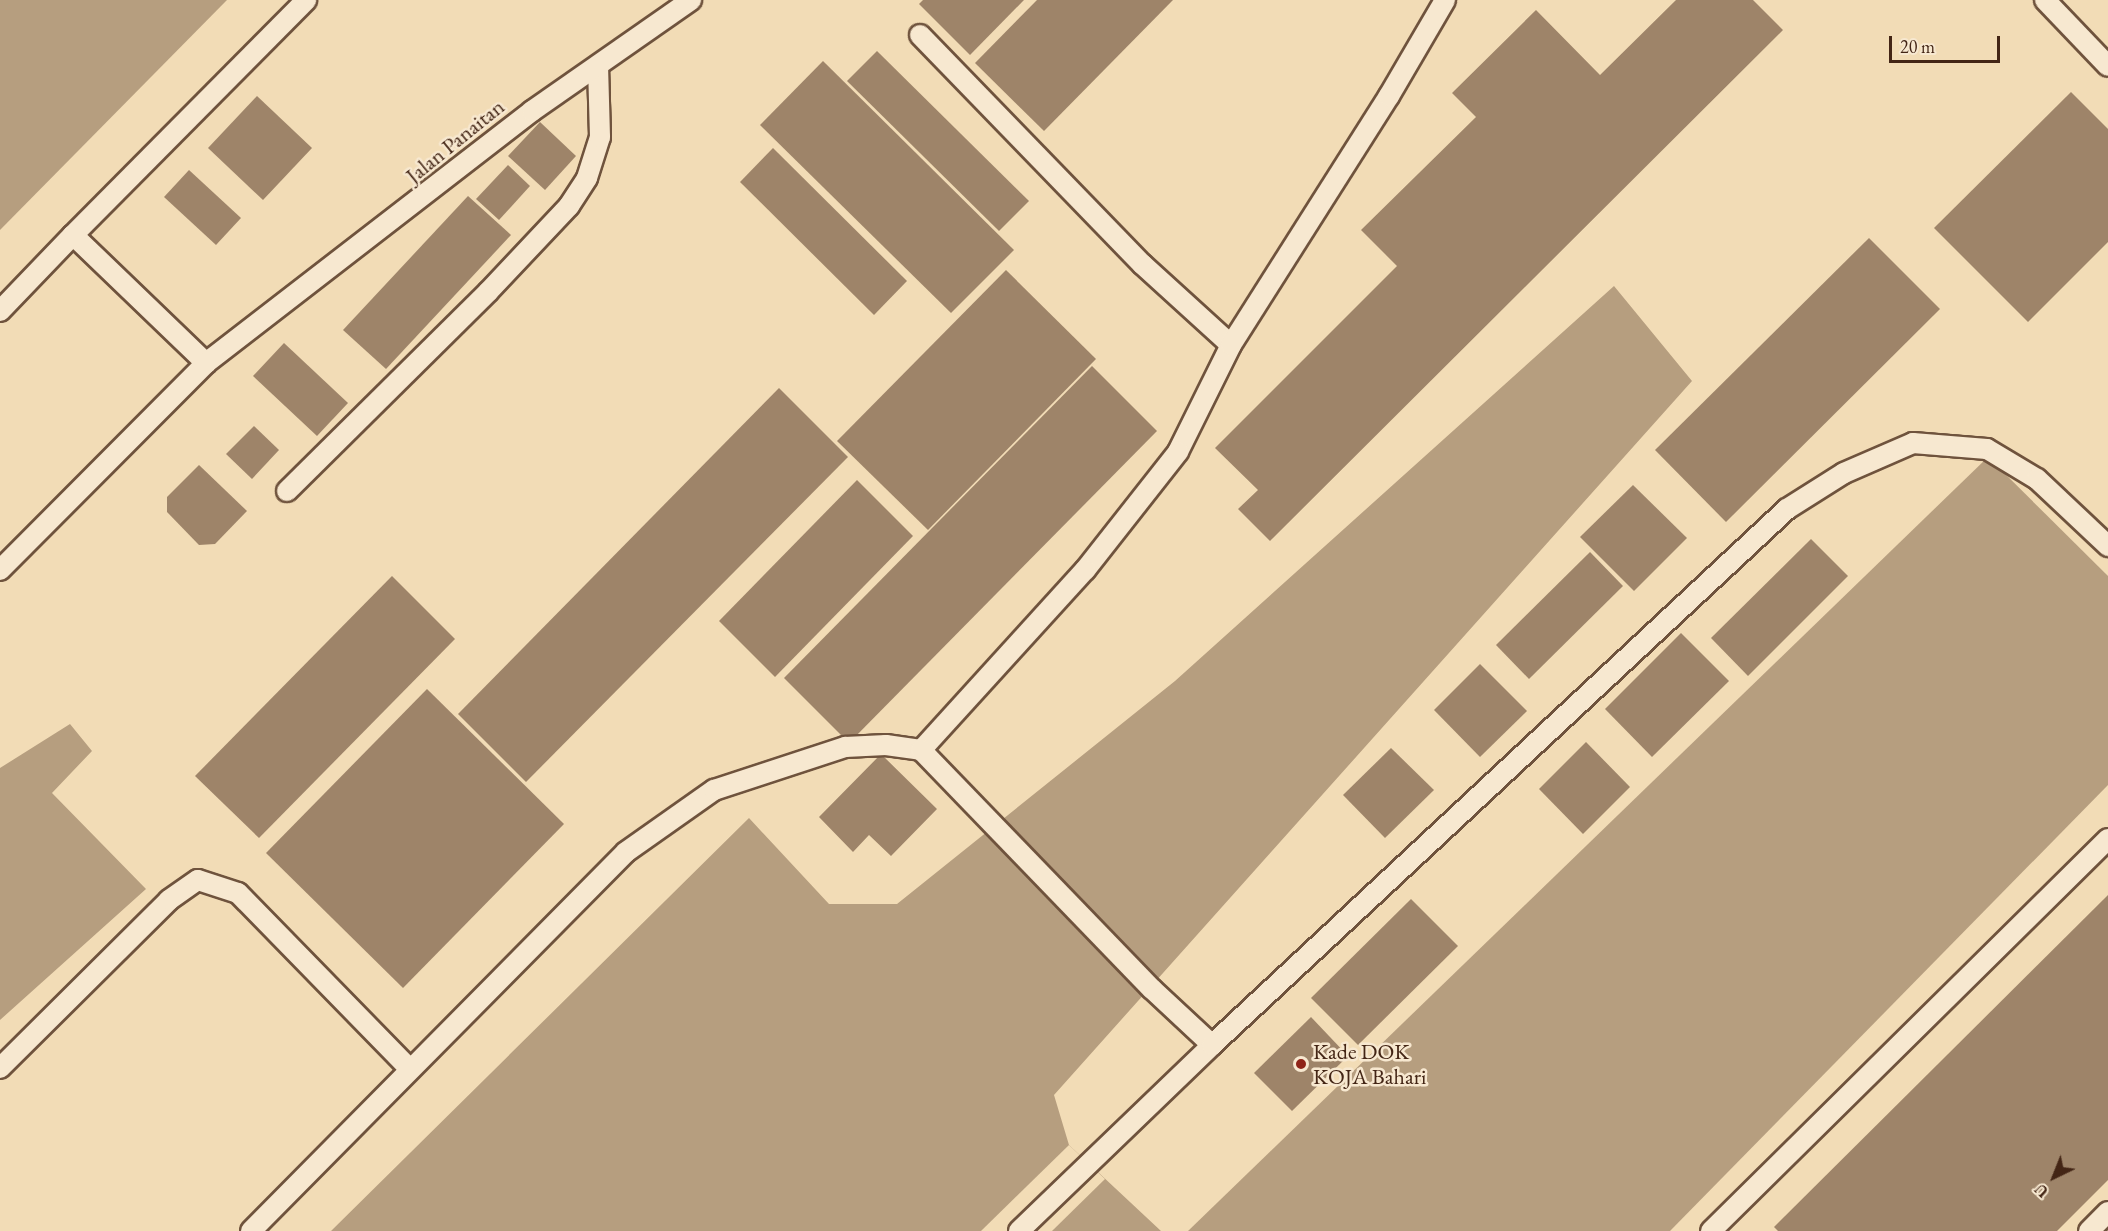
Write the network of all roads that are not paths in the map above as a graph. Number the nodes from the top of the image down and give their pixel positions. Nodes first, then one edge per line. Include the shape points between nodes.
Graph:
1 (306, 0) edge
2 (691, 0) edge
3 (1445, 0) edge
4 (2045, 0) edge
5 (920, 35) dead end
6 (598, 66) junction
7 (2108, 66) edge
8 (73, 235) junction
9 (0, 311) edge
10 (1231, 345) junction
11 (206, 363) junction
12 (287, 491) dead end
13 (2108, 546) edge
14 (0, 570) edge
15 (921, 750) junction
16 (2108, 839) edge
17 (1212, 1045) junction
18 (0, 1068) edge
19 (410, 1069) junction
20 (2108, 1212) edge
21 (251, 1231) edge
22 (1019, 1231) edge
23 (1711, 1231) edge
24 (2089, 1231) edge

1 - 8 lane
2 - 6 lane, Jalan Panaitan
3 - 10 lane via 1389,96
4 - 7 lane
5 - 10 lane via 1009,132 1142,264
6 - 11 lane, Jalan Panaitan via 532,111
6 - 12 lane via 600,137 587,178 569,206
8 - 9 lane
8 - 11 lane
10 - 15 lane via 1178,452 1085,570
11 - 14 lane, Jalan Panaitan
13 - 17 lane via 2037,479 1987,449 1913,444 1844,473 1787,509
15 - 17 lane via 1152,990
15 - 19 lane via 886,745 845,747 714,790 626,852
16 - 23 lane
17 - 22 lane
18 - 19 lane via 169,900 198,880 238,893
19 - 21 lane
20 - 24 lane

